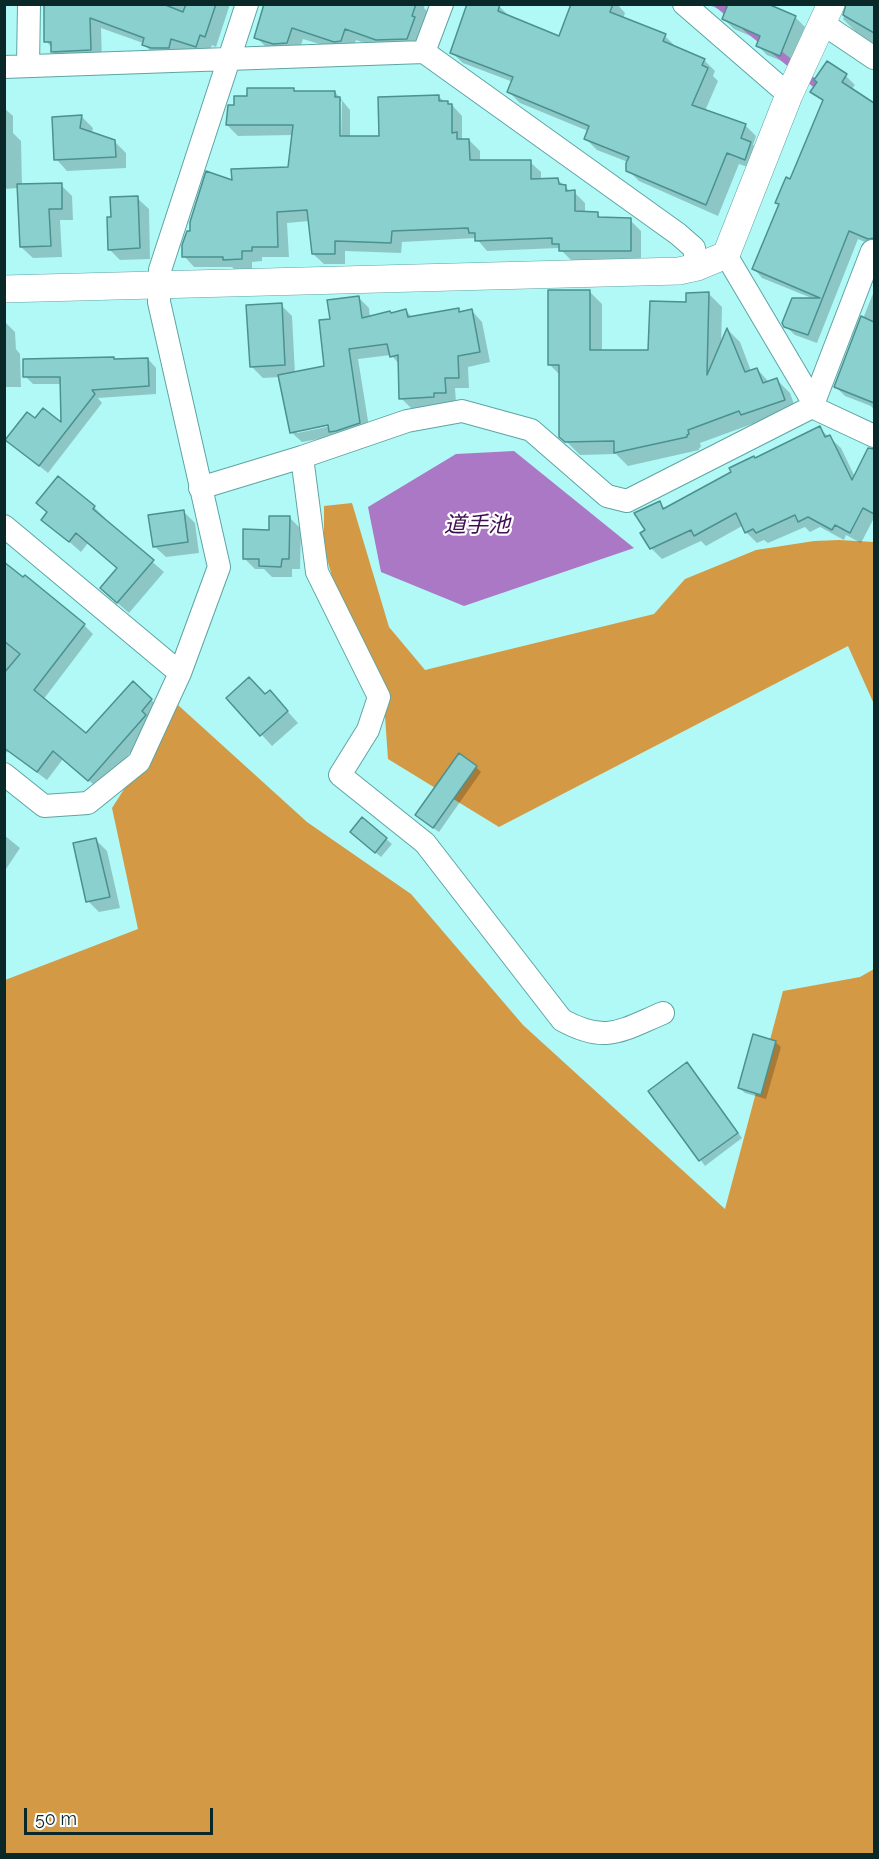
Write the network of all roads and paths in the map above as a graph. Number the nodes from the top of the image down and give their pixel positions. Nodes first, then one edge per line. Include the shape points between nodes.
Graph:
1 (29, 4) edge
2 (247, 4) edge
3 (442, 4) edge
4 (684, 4) edge
5 (826, 14) edge
6 (424, 52) junction
7 (874, 58) edge
8 (229, 60) junction
9 (28, 66) junction
10 (4, 67) edge
11 (796, 80) junction
12 (874, 252) edge
13 (726, 255) junction
14 (697, 267) junction
15 (160, 285) junction
16 (4, 289) edge
17 (812, 407) junction
18 (874, 436) edge
19 (302, 457) junction
20 (200, 488) junction
21 (4, 526) edge
22 (180, 673) junction
23 (4, 774) edge
24 (663, 1013) dead end

1 - 9 street
2 - 8 street
3 - 6 street
4 - 11 street
5 - 7 street
5 - 11 street
6 - 8 street
6 - 14 street via 678,234 694,248
8 - 9 street
8 - 15 street via 160,270
9 - 10 street
11 - 13 street
12 - 17 street
13 - 14 street
13 - 17 street via 810,397
14 - 15 street via 679,271
15 - 16 street
15 - 20 street via 159,302
17 - 18 street
17 - 19 street via 627,501 607,496 531,430 462,411 407,421
19 - 20 street
19 - 24 street via 317,572 379,697 368,730 340,775 425,843 562,1020 577,1029 614,1033
20 - 22 street via 219,567
21 - 22 street
22 - 23 street via 139,762 88,803 44,806

